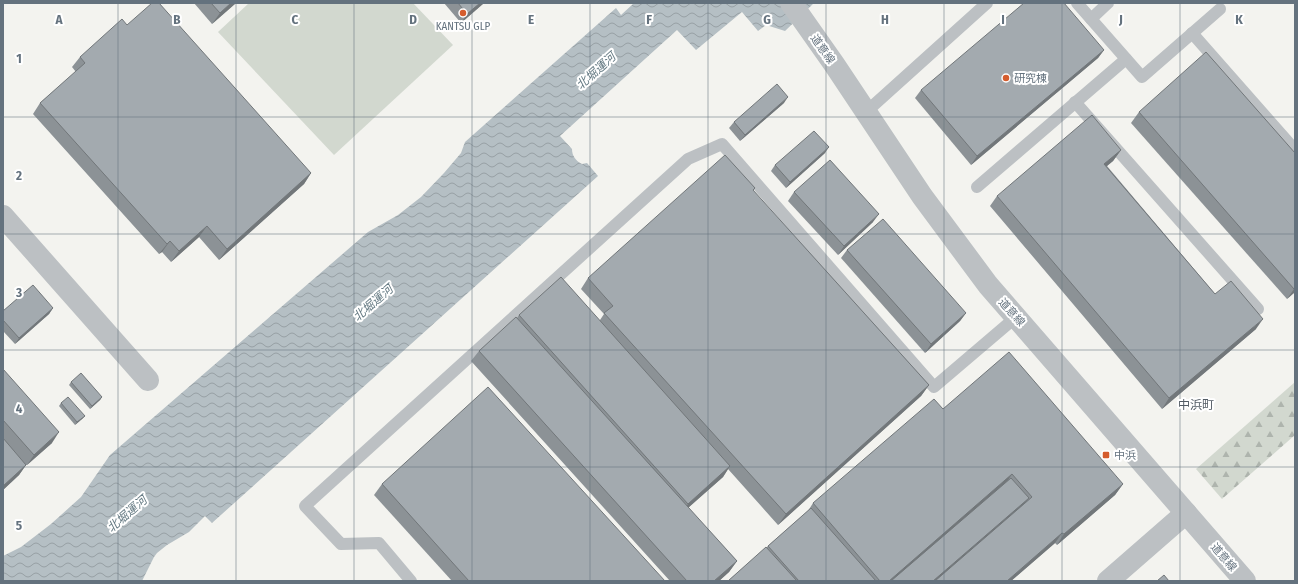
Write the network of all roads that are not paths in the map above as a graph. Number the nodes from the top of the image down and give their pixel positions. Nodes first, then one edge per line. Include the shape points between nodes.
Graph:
1 (792, 3) edge
2 (987, 3) edge
3 (1077, 3) edge
4 (1108, 3) edge
5 (1220, 9) dead end
6 (1091, 19) junction
7 (1192, 32) junction
8 (1126, 58) junction
9 (1075, 102) junction
10 (866, 112) junction
11 (1295, 150) edge
12 (977, 187) dead end
13 (3, 216) edge
14 (1258, 309) dead end
15 (1016, 317) junction
16 (148, 380) dead end
17 (1186, 513) junction
18 (412, 581) edge
19 (1108, 581) edge
20 (1245, 581) edge

1 - 10 street, 道意線
2 - 10 lane
3 - 6 lane
4 - 6 lane
5 - 7 lane
6 - 8 lane
7 - 8 lane via 1142,77
7 - 11 lane
8 - 9 lane
9 - 12 lane
9 - 14 lane
10 - 15 street, 道意線 via 922,196 988,285
13 - 16 street
15 - 17 street, 道意線
15 - 18 lane via 934,387 722,144 688,159 305,506 341,544 379,543
17 - 19 street
17 - 20 street, 道意線

